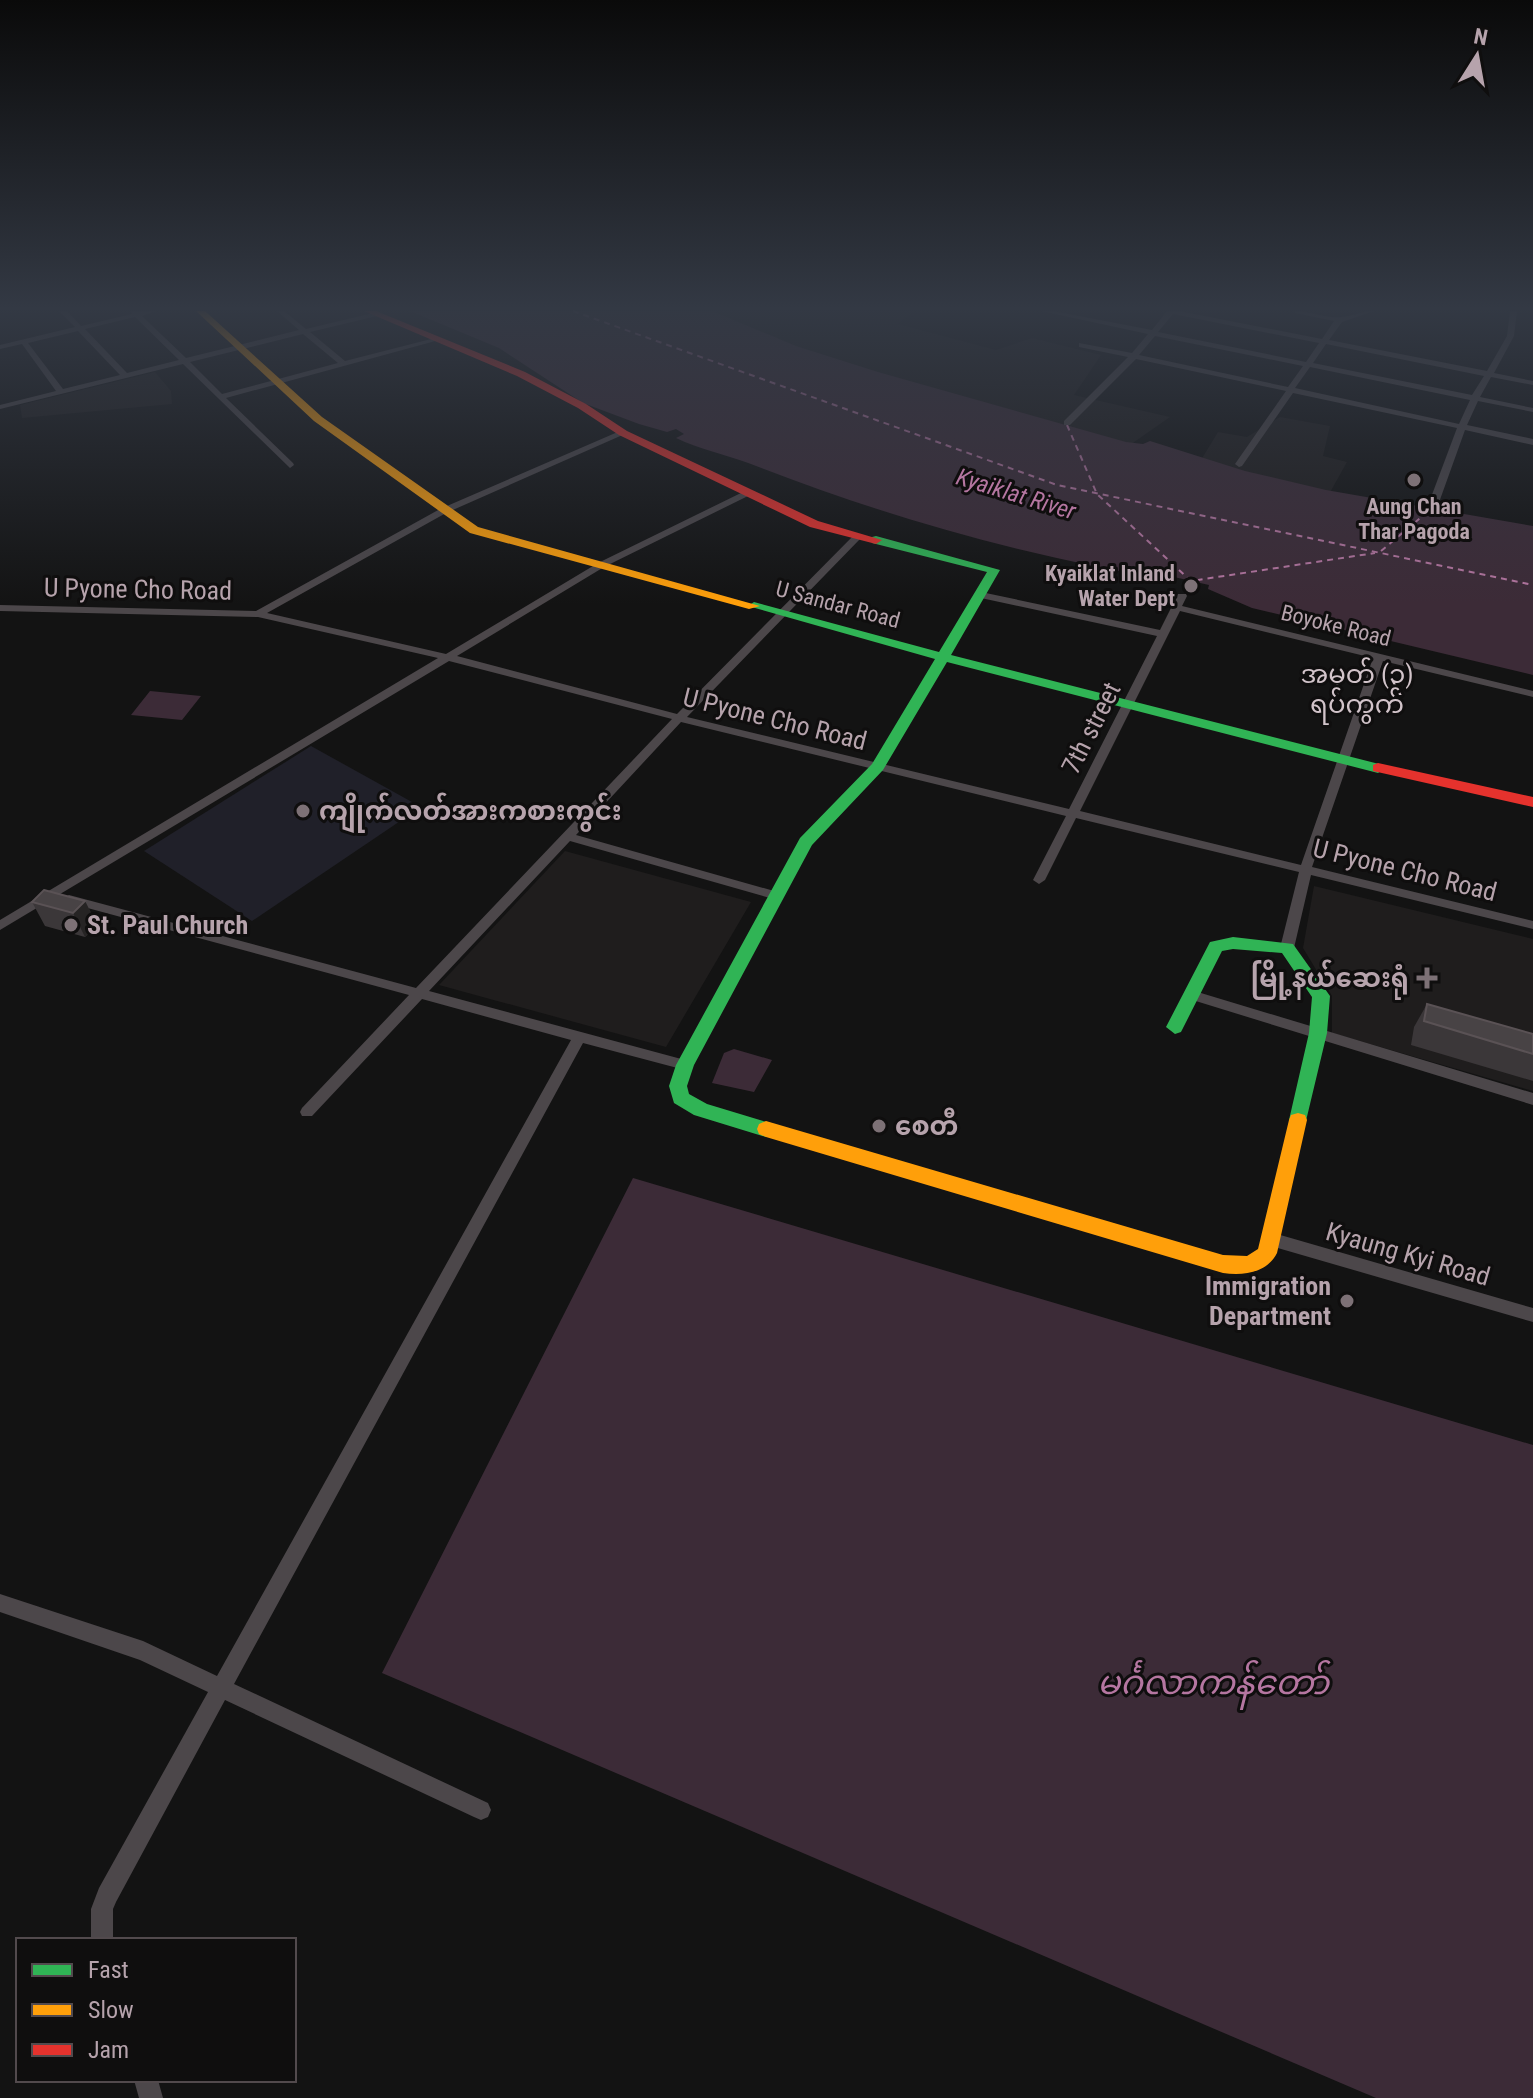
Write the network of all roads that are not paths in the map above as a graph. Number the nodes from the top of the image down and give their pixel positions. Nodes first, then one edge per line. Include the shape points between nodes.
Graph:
1 (231, 409) edge
2 (307, 409) edge
3 (586, 409) edge
4 (1081, 409) edge
5 (1277, 409) edge
6 (1381, 409) edge
7 (1470, 409) edge
8 (1067, 423) dead end
9 (1462, 427) junction
10 (623, 433) junction
11 (1533, 442) edge
12 (1239, 464) dead end
13 (290, 465) dead end
14 (745, 494) junction
15 (1432, 508) dead end
16 (443, 511) junction
17 (857, 537) junction
18 (601, 565) junction
19 (981, 595) junction
20 (1179, 602) joint
21 (0, 608) edge
22 (258, 614) junction
23 (782, 614) junction
24 (1162, 634) junction
25 (1379, 656) junction
26 (447, 657) junction
27 (943, 657) junction
28 (1533, 694) edge
29 (1127, 706) junction
30 (679, 718) junction
31 (1343, 761) junction
32 (878, 767) junction
33 (1533, 802) edge
34 (1073, 813) junction
35 (566, 836) junction
36 (1306, 868) junction
37 (1039, 880) dead end
38 (53, 894) junction
39 (777, 896) junction
40 (1533, 925) edge
41 (0, 926) edge
42 (1287, 948) junction
43 (418, 991) junction
44 (1191, 995) junction
45 (1175, 1027) dead end
46 (1318, 1033) junction
47 (580, 1036) junction
48 (685, 1065) junction
49 (1533, 1099) edge
50 (307, 1112) dead end
51 (1270, 1239) junction
52 (1533, 1315) edge
53 (0, 1603) edge
54 (222, 1687) junction
55 (481, 1810) dead end
56 (102, 1938) edge

1 - 13 street
2 - 16 street, U Sandar Road
3 - 10 street
4 - 8 street
5 - 12 street
6 - 9 street
7 - 9 street
9 - 11 street
9 - 15 street
10 - 14 street
10 - 16 street
14 - 17 street
14 - 18 street
16 - 18 street, U Sandar Road via 474,530
16 - 22 street
17 - 19 street via 991,568 994,572
17 - 23 street
18 - 23 street, U Sandar Road
18 - 26 street
19 - 24 street
19 - 27 street
20 - 24 street, 7th street
20 - 25 street, Boyoke Road
21 - 22 street, U Pyone Cho Road
22 - 26 street, U Pyone Cho Road
23 - 27 street, U Sandar Road
23 - 30 street
24 - 29 street, 7th street
25 - 28 street, Boyoke Road
25 - 31 street
26 - 30 street, U Pyone Cho Road
26 - 38 street
27 - 29 street, U Sandar Road
27 - 32 street
29 - 31 street, U Sandar Road
29 - 34 street, 7th street
30 - 32 street, U Pyone Cho Road
30 - 35 street
31 - 33 street, U Sandar Road
31 - 36 street
32 - 34 street, U Pyone Cho Road
32 - 39 street via 806,842
34 - 36 street, U Pyone Cho Road
34 - 37 street, 7th street
35 - 39 street
35 - 43 street
36 - 40 street, U Pyone Cho Road
36 - 42 street
38 - 41 street
38 - 43 street
39 - 48 street
42 - 44 street via 1216,946
42 - 46 street via 1321,996
43 - 47 street
43 - 50 street
44 - 45 street
44 - 46 street
46 - 49 street
46 - 51 street
47 - 48 street
47 - 54 street
48 - 51 street via 679,1093 701,1110 1223,1264 1258,1263
51 - 52 street, Kyaung Kyi Road
53 - 54 street via 143,1651
54 - 55 street
54 - 56 street via 107,1896

